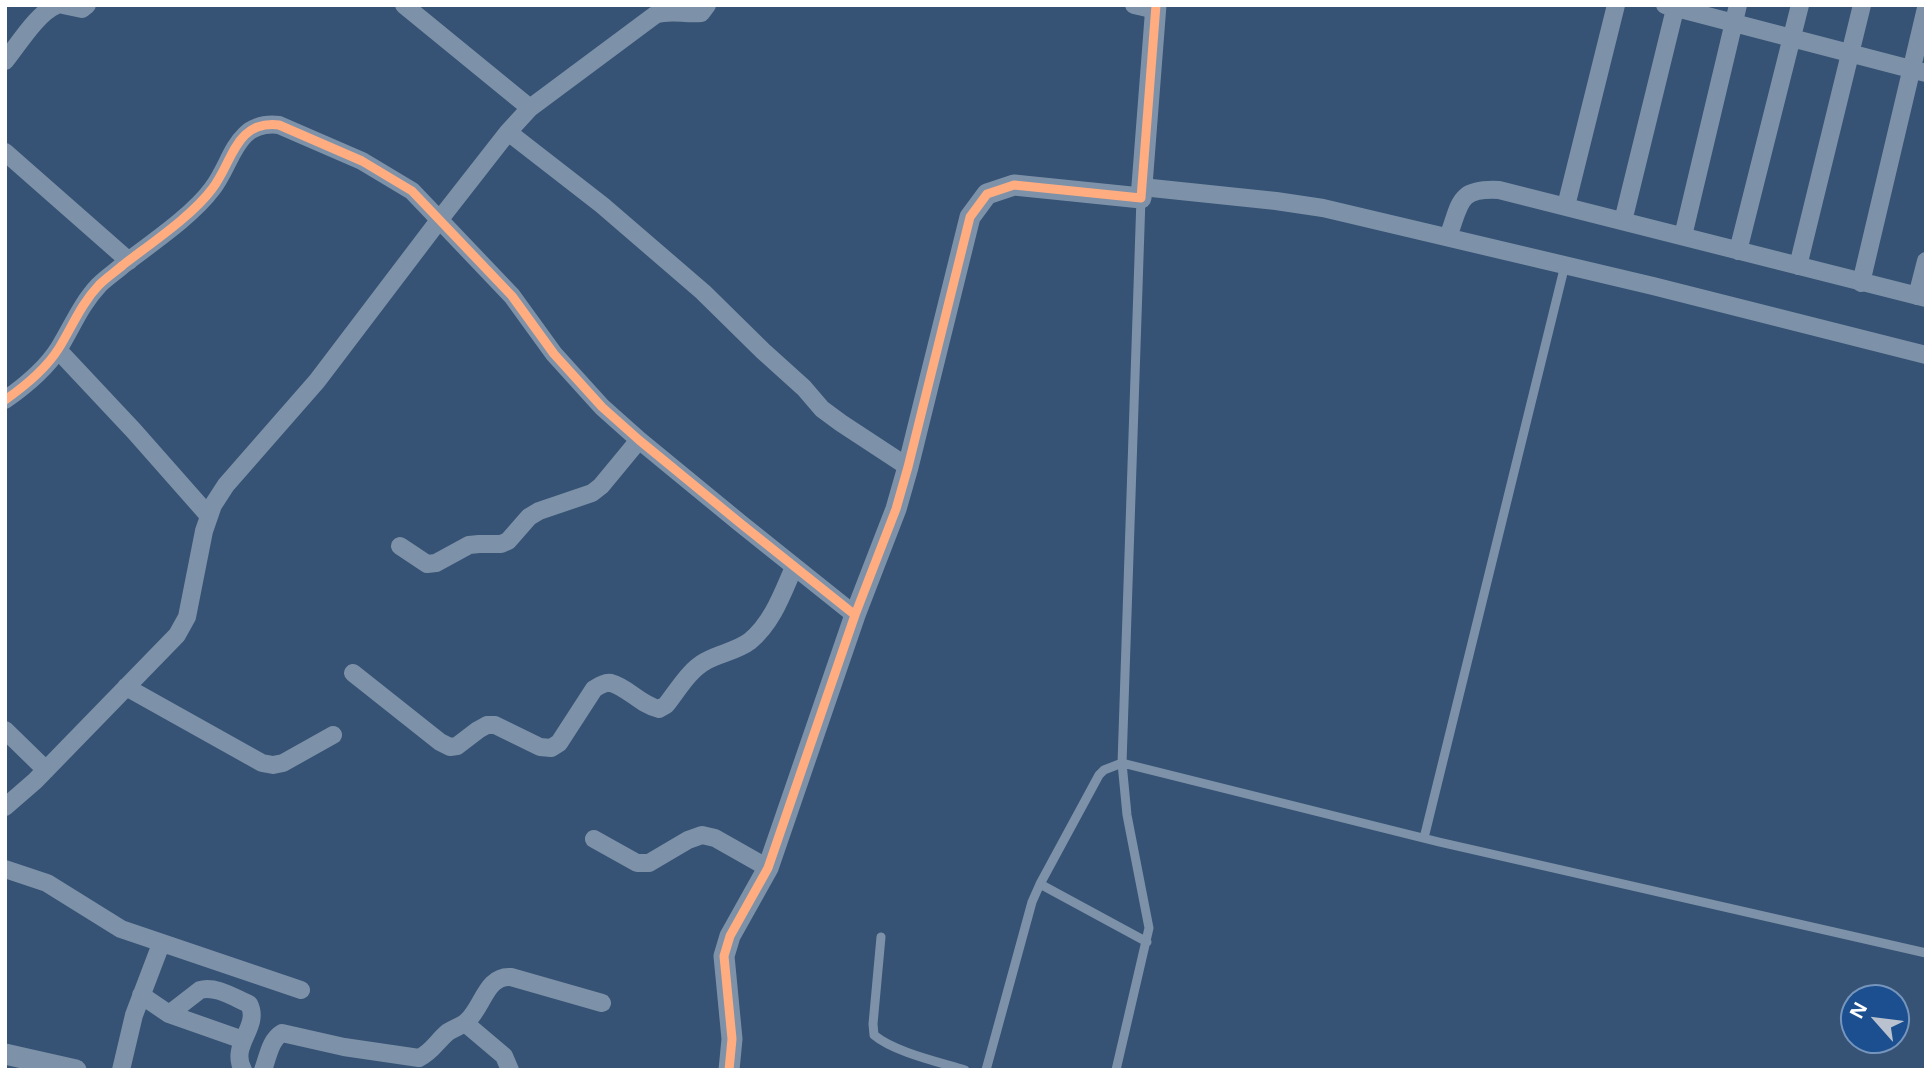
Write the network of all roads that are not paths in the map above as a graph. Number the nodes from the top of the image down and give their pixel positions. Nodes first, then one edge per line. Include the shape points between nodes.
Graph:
1 (57, 5) edge
2 (63, 5) edge
3 (87, 5) edge
4 (404, 5) edge
5 (707, 5) edge
6 (1134, 5) edge
7 (1616, 5) edge
8 (1738, 5) edge
9 (1800, 5) edge
10 (1862, 5) edge
11 (1672, 6) edge
12 (1156, 8) edge
13 (1926, 8) edge
14 (1734, 23) junction
15 (1792, 38) junction
16 (1850, 52) junction
17 (5, 61) edge
18 (1918, 71) edge
19 (530, 108) junction
20 (508, 132) junction
21 (5, 152) edge
22 (1142, 193) junction
23 (1566, 206) junction
24 (440, 219) junction
25 (1623, 221) junction
26 (1683, 236) junction
27 (1448, 237) junction
28 (1738, 251) junction
29 (129, 261) junction
30 (1926, 261) edge
31 (1565, 265) junction
32 (1798, 266) junction
33 (1861, 283) junction
34 (1921, 297) edge
35 (58, 350) junction
36 (1926, 355) edge
37 (5, 400) edge
38 (639, 440) junction
39 (908, 467) junction
40 (209, 516) junction
41 (400, 546) dead end
42 (794, 566) junction
43 (855, 615) junction
44 (354, 673) dead end
45 (126, 687) junction
46 (5, 730) edge
47 (333, 735) dead end
48 (1122, 764) junction
49 (46, 770) junction
50 (5, 807) edge
51 (1424, 838) junction
52 (594, 839) dead end
53 (768, 868) junction
54 (5, 869) edge
55 (1040, 884) junction
56 (881, 937) dead end
57 (1147, 942) junction
58 (161, 944) junction
59 (1926, 953) edge
60 (301, 989) dead end
61 (141, 995) junction
62 (602, 1003) dead end
63 (169, 1014) junction
64 (465, 1023) junction
65 (243, 1040) junction
66 (5, 1054) edge
67 (76, 1070) edge
68 (121, 1070) edge
69 (243, 1070) edge
70 (263, 1070) edge
71 (510, 1070) edge
72 (729, 1070) edge
73 (965, 1070) edge
74 (986, 1070) edge
75 (1116, 1070) edge

1 - 17 street via 42,16
2 - 3 street via 82,9
4 - 19 street
5 - 19 street via 701,13 655,15
6 - 12 street
7 - 23 street
8 - 14 street
9 - 15 street
10 - 16 street
11 - 14 street
11 - 25 street
12 - 22 street
13 - 18 street
14 - 15 street
14 - 26 street
15 - 16 street
15 - 28 street
16 - 18 street
16 - 32 street
18 - 33 street
19 - 20 street
20 - 24 street
20 - 39 street via 703,292 822,409
21 - 29 street
22 - 27 street via 1276,201
22 - 39 street via 1014,185 987,194 970,217
22 - 48 lane
23 - 25 street
23 - 27 street via 1479,189 1462,198
24 - 29 street via 412,191 362,161 267,124 235,146 222,175 202,201
24 - 38 street via 512,296 554,354
24 - 40 street via 317,381 226,485
25 - 26 street
26 - 28 street
27 - 31 street
28 - 32 street
29 - 35 street via 99,285
30 - 34 street
31 - 36 street
31 - 51 lane
32 - 33 street
33 - 34 street
35 - 37 street via 30,382
35 - 40 street
38 - 41 street via 592,493 539,510 508,541 469,545 427,564
38 - 42 street
39 - 43 street
40 - 45 street via 187,617 177,635
42 - 43 street
42 - 44 street via 775,610 753,639 696,667 666,705 659,709 650,706 611,683 603,684 594,689 559,743 551,748 495,725 450,747
43 - 53 street
45 - 47 street via 262,763 283,763
45 - 49 street
46 - 49 street
48 - 51 lane
48 - 55 lane via 1099,775
48 - 57 lane via 1126,815 1149,928
49 - 50 street
51 - 59 lane
52 - 53 street via 638,863 649,863 702,835
53 - 72 street via 730,936 724,956 733,1039
54 - 58 street via 47,883 121,929
55 - 57 lane
55 - 74 lane
56 - 73 lane via 874,1035
57 - 75 lane
58 - 60 street
58 - 61 street
61 - 63 street
61 - 68 street
62 - 64 street via 503,976 494,981
63 - 65 street
63 - 65 street via 200,990 212,988 249,1004 252,1018
64 - 70 street via 419,1058 282,1033 276,1036
64 - 71 street via 504,1056
65 - 69 street via 238,1061
66 - 67 street

